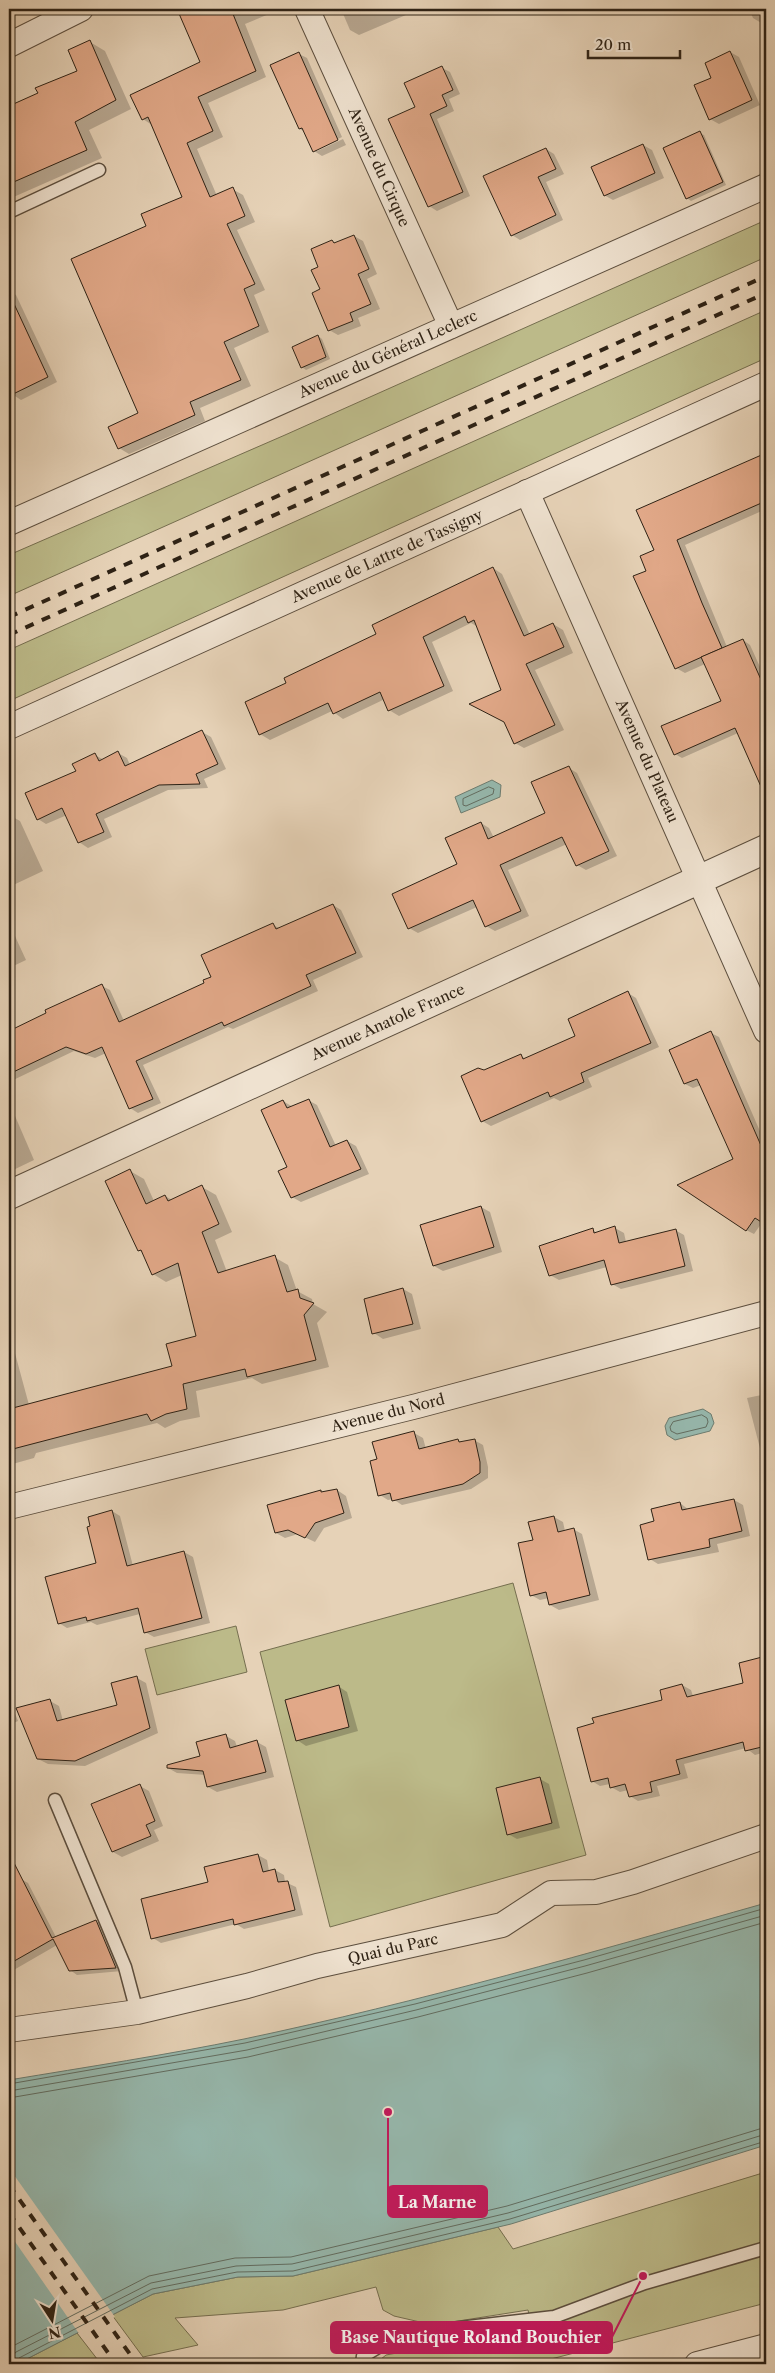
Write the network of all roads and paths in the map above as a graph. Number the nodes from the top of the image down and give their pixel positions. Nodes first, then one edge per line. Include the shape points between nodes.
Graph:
1 (81, 9) edge
2 (307, 9) edge
3 (43, 17) edge
4 (9, 46) edge
5 (98, 170) dead end
6 (766, 186) edge
7 (9, 212) edge
8 (451, 326) junction
9 (766, 384) edge
10 (527, 492) junction
11 (9, 523) edge
12 (9, 727) edge
13 (766, 849) edge
14 (700, 880) junction
15 (766, 1031) edge
16 (9, 1195) edge
17 (766, 1313) edge
18 (9, 1507) edge
19 (55, 1800) dead end
20 (766, 1836) edge
21 (137, 2012) junction
22 (9, 2030) edge
23 (766, 2248) edge
24 (766, 2346) edge
25 (735, 2359) edge
26 (362, 2364) edge
27 (697, 2364) edge

1 - 3 street
2 - 8 street, Avenue du Cirque
3 - 4 street
5 - 7 lane
6 - 8 street, Avenue du Général Leclerc
8 - 11 street, Avenue du Général Leclerc
9 - 10 street, Avenue de Lattre de Tassigny
10 - 12 street, Avenue de Lattre de Tassigny
10 - 14 street, Avenue du Plateau
13 - 14 street, Avenue Anatole France
14 - 15 street, Avenue du Plateau
14 - 16 street, Avenue Anatole France
17 - 18 street, Avenue du Nord via 417,1406
19 - 21 lane via 125,1967
20 - 21 street, Quai du Parc via 596,1892 551,1893 502,1925 317,1966
21 - 22 street, Quai du Parc
23 - 26 lane via 645,2283 554,2317 450,2329 388,2341 362,2356
24 - 25 street
25 - 27 street

